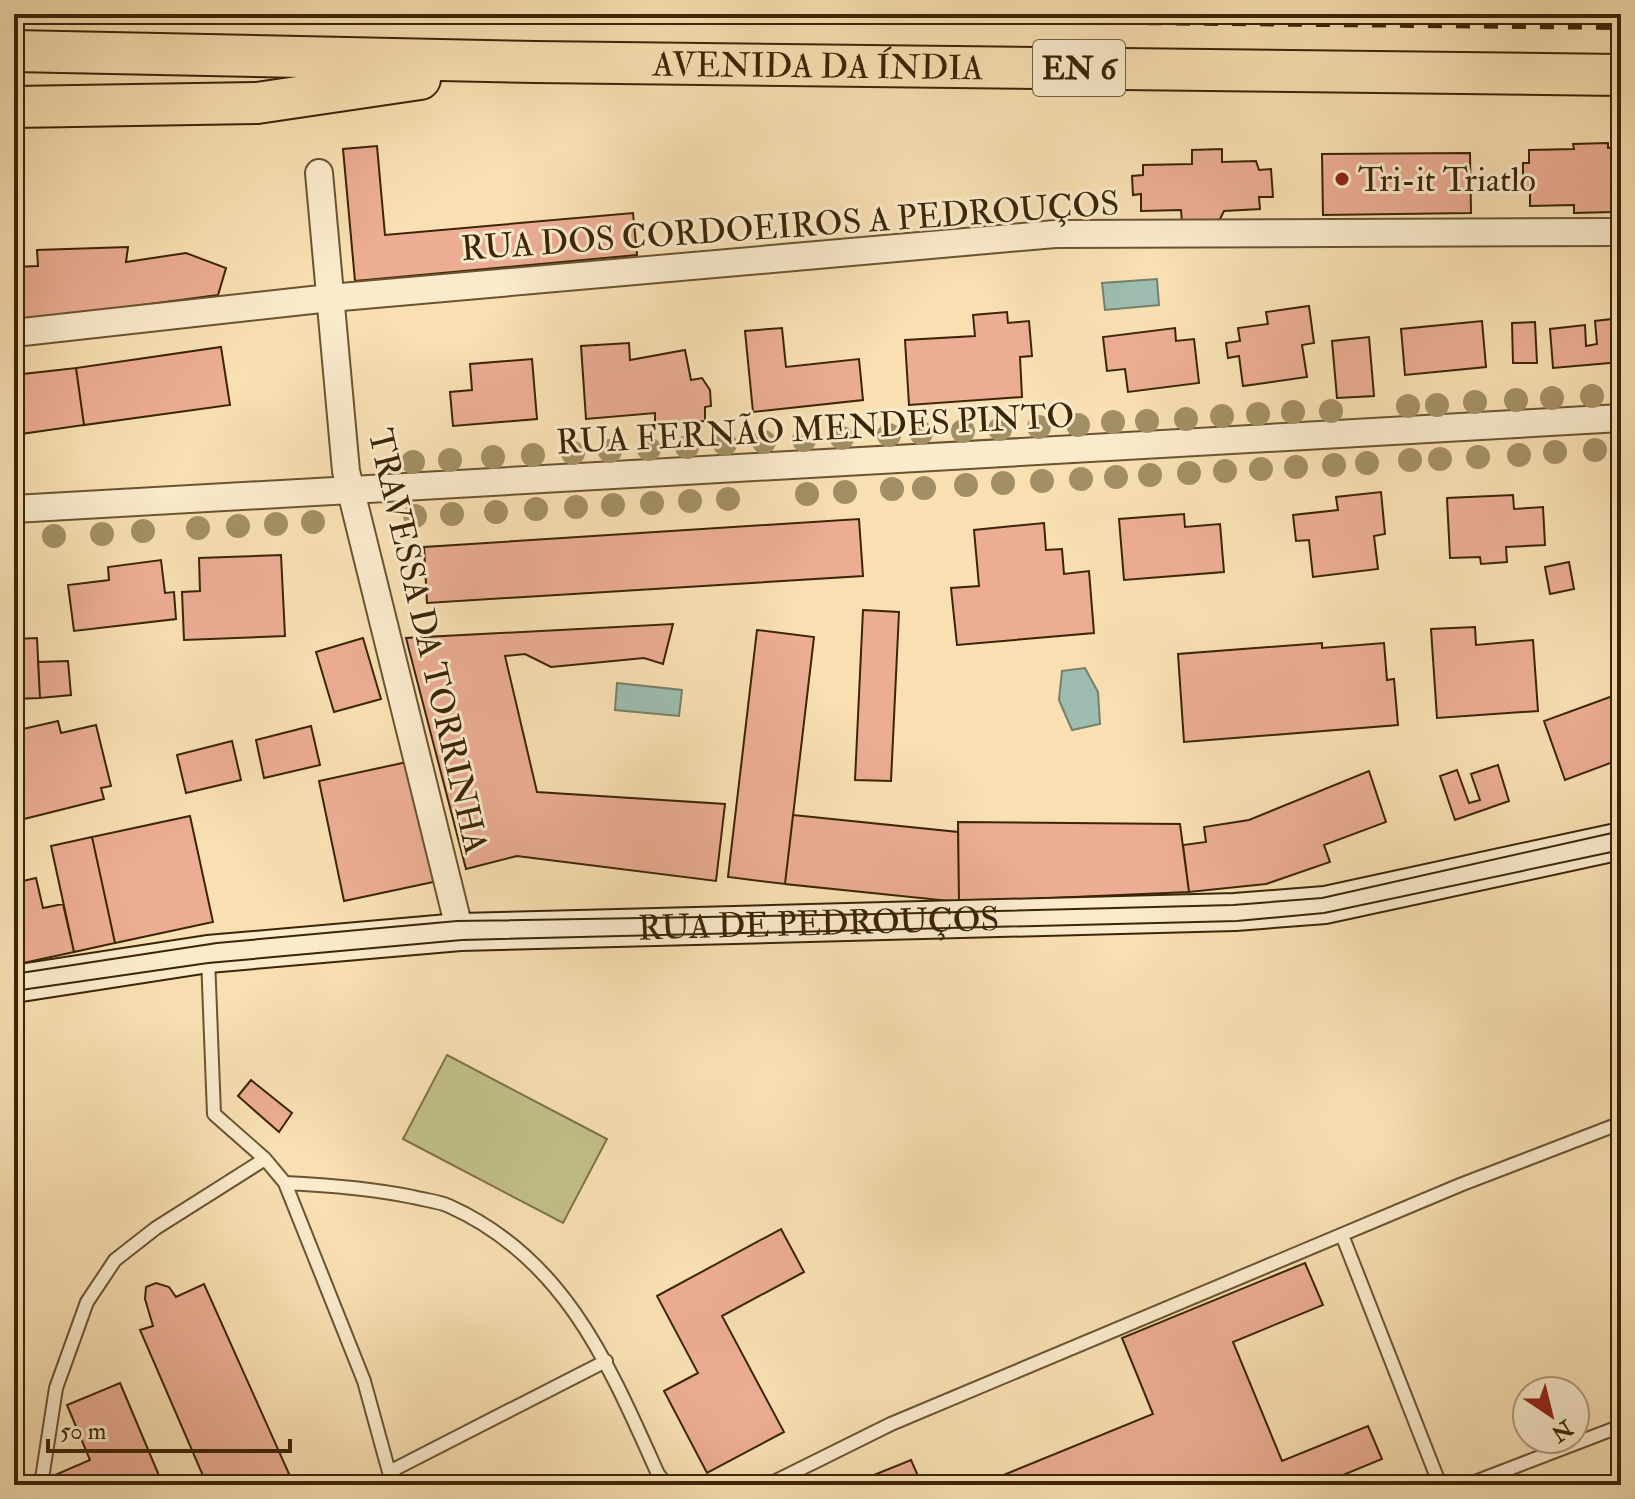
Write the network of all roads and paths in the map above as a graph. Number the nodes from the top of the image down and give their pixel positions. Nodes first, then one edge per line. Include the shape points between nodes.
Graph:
1 (14, 51) edge
2 (536, 62) junction
3 (1621, 75) edge
4 (14, 107) edge
5 (319, 173) dead end
6 (1621, 232) edge
7 (330, 298) junction
8 (14, 333) edge
9 (1621, 418) edge
10 (350, 490) junction
11 (14, 509) edge
12 (1621, 841) edge
13 (460, 932) junction
14 (208, 954) junction
15 (14, 984) edge
16 (1621, 1123) edge
17 (265, 1159) junction
18 (285, 1183) junction
19 (1342, 1235) junction
20 (606, 1361) junction
21 (1621, 1426) edge
22 (389, 1472) junction
23 (41, 1485) edge
24 (403, 1485) edge
25 (667, 1485) edge
26 (768, 1485) edge
27 (1440, 1485) edge
28 (1467, 1485) edge

1 - 2 main road, AVENIDA DA ÍNDIA / EN 6
2 - 3 main road, AVENIDA DA ÍNDIA / EN 6
2 - 4 main road via 257,103
5 - 7 street, TRAVESSA DA TORRINHA
6 - 7 street, RUA DOS CORDOEIROS A PEDROUÇOS via 1055,234
7 - 8 street, RUA DOS CORDOEIROS A PEDROUÇOS
7 - 10 street, TRAVESSA DA TORRINHA
9 - 10 street, RUA FERNÃO MENDES PINTO
10 - 11 street, RUA FERNÃO MENDES PINTO
10 - 13 street, TRAVESSA DA TORRINHA
12 - 13 street, RUA DE PEDROUÇOS via 1325,905 1265,910
13 - 14 street, RUA DE PEDROUÇOS
14 - 15 street, RUA DE PEDROUÇOS
14 - 17 lane via 214,1114
16 - 19 lane
17 - 18 lane
17 - 23 lane via 115,1260 87,1302 56,1388
18 - 20 lane via 367,1187 447,1204 512,1242 565,1296
18 - 22 lane via 364,1381
19 - 26 lane via 891,1424
19 - 27 lane
20 - 22 lane
20 - 25 lane
21 - 28 lane
22 - 24 lane

